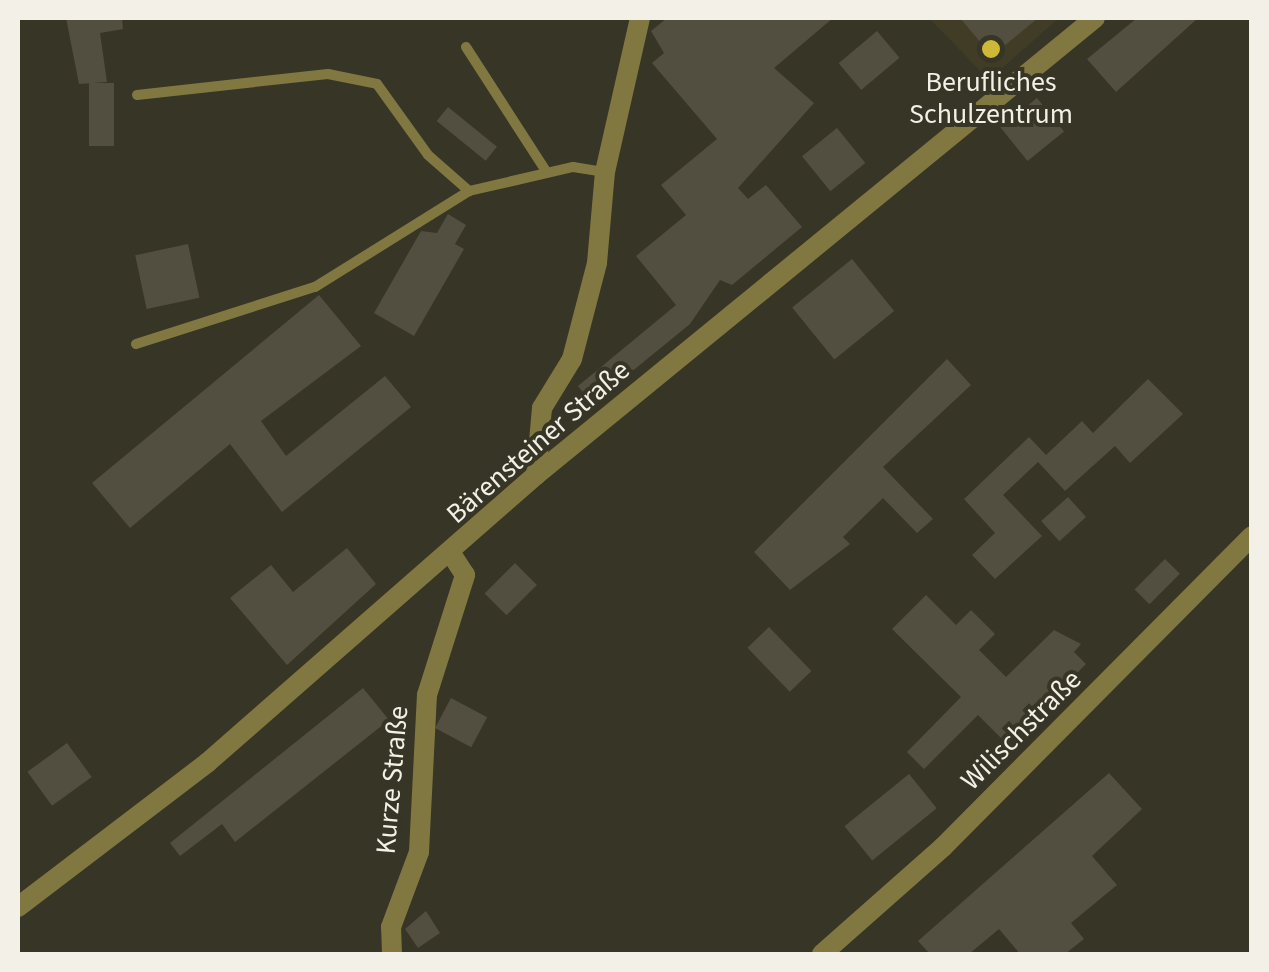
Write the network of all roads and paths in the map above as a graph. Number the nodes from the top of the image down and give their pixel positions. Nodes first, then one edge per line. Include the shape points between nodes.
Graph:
1 (640, 18) edge
2 (1095, 18) edge
3 (466, 46) dead end
4 (137, 95) dead end
5 (546, 171) junction
6 (606, 172) junction
7 (469, 192) junction
8 (136, 344) dead end
9 (536, 475) junction
10 (1252, 536) edge
11 (452, 555) junction
12 (18, 907) edge
13 (392, 954) edge
14 (822, 954) edge

1 - 6 street
2 - 9 street, Bärensteiner Straße
3 - 5 lane
4 - 7 lane via 328,74 377,84 428,155
5 - 6 lane
5 - 7 lane
6 - 9 street via 597,263 572,359 542,408
7 - 8 lane via 315,287
9 - 11 street, Bärensteiner Straße
10 - 14 street, Wilischstraße via 943,847
11 - 12 street, Bärensteiner Straße via 207,763
11 - 13 street, Kurze Straße via 465,576 427,694 419,852 392,927

